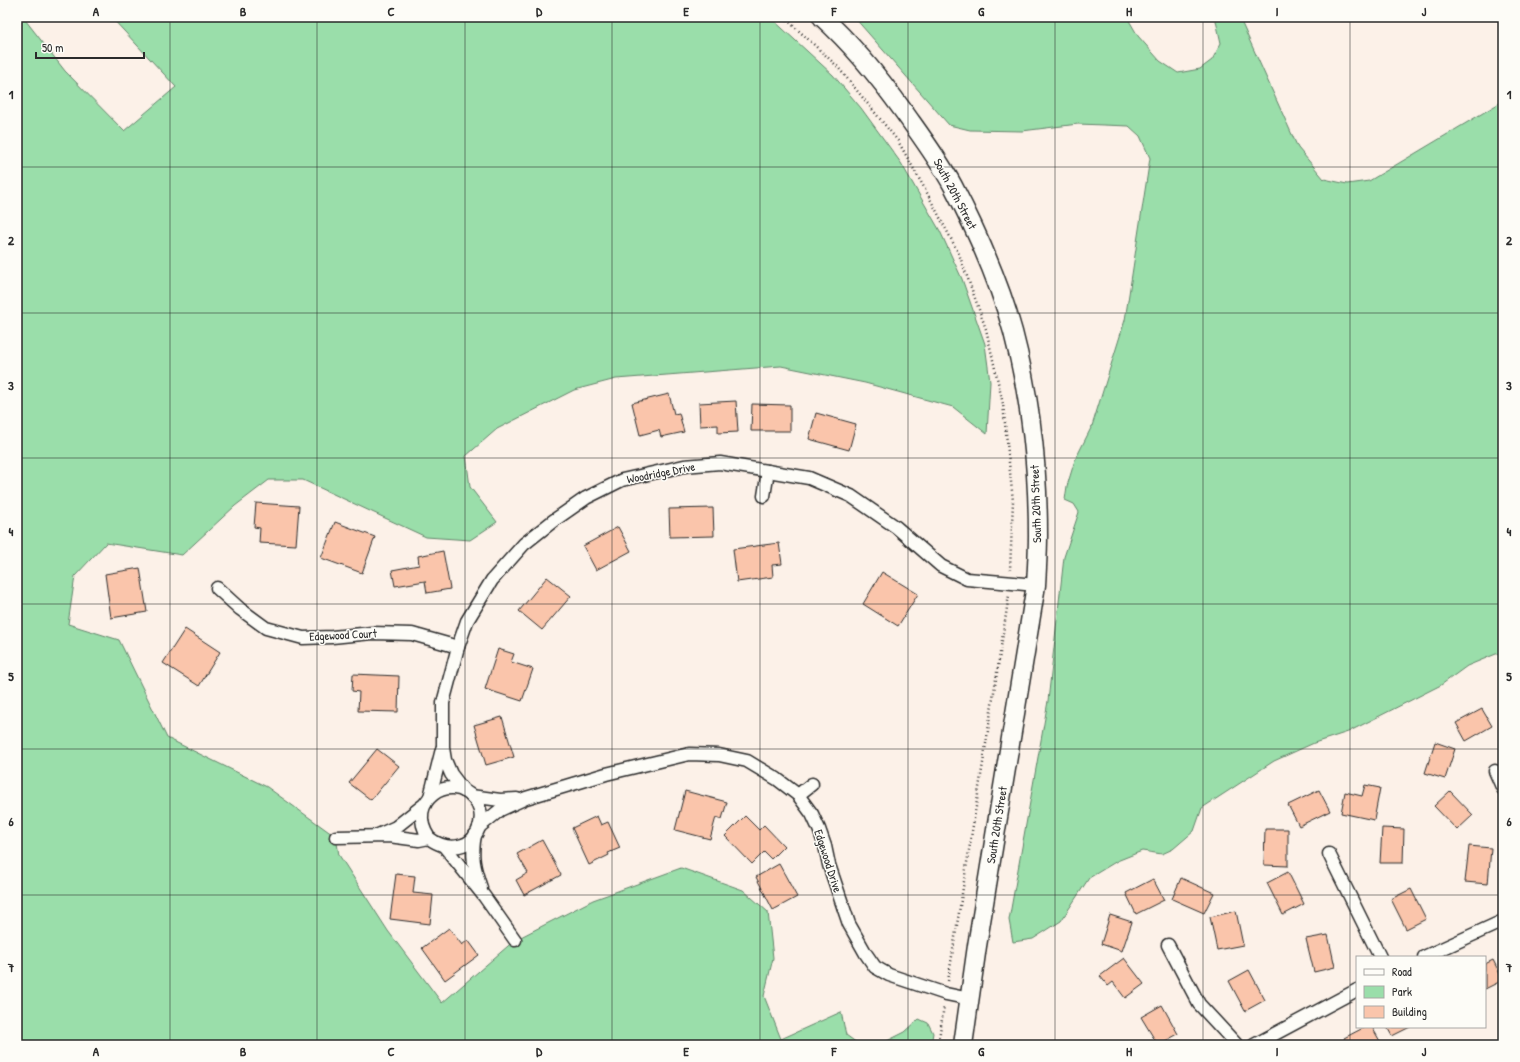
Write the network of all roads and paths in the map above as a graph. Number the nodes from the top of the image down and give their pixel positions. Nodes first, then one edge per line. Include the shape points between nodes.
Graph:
1 (784, 17) edge
2 (822, 17) edge
3 (768, 471) junction
4 (764, 496) dead end
5 (1009, 582) junction
6 (1036, 585) junction
7 (217, 588) dead end
8 (458, 647) junction
9 (442, 748) junction
10 (1495, 771) dead end
11 (812, 784) dead end
12 (1503, 789) edge
13 (467, 793) junction
14 (798, 795) junction
15 (526, 798) junction
16 (427, 800) junction
17 (477, 831) junction
18 (336, 837) dead end
19 (375, 837) junction
20 (429, 838) junction
21 (444, 846) junction
22 (1329, 854) dead end
23 (484, 896) junction
24 (1503, 920) edge
25 (515, 940) dead end
26 (1168, 945) dead end
27 (1380, 956) edge
28 (1426, 956) edge
29 (1356, 991) edge
30 (946, 994) junction
31 (970, 999) junction
32 (938, 1045) edge
33 (963, 1045) edge
34 (1236, 1045) edge
35 (1254, 1045) edge

1 - 5 path via 838,66 898,141 959,254 986,329 1003,404 1014,501
2 - 6 main road, South 20th Street via 861,55 923,137 952,184 999,288 1022,374 1033,450 1037,488
3 - 4 street
3 - 5 street, Woodridge Drive via 809,478 851,496 896,527 941,566 967,579
3 - 8 street, Woodridge Drive via 720,463 684,466 622,480 586,498 524,544 492,580 467,621
5 - 6 street, Woodridge Drive
5 - 30 path
6 - 31 main road, South 20th Street
7 - 8 street, Edgewood Court via 240,610 266,628 303,638 372,633 412,634
8 - 9 street, Woodridge Drive via 444,703
9 - 13 street, Woodridge Drive via 451,774
9 - 16 street, Woodridge Drive
10 - 12 street
11 - 14 street
13 - 15 street via 500,800
13 - 16 street via 455,788 446,788 437,791
13 - 17 street via 477,802 480,810 481,819
14 - 15 street, Edgewood Drive via 747,761 719,755 689,754 606,774
14 - 30 street, Edgewood Drive via 819,829 849,924 871,960 889,975
15 - 17 street via 500,810
16 - 19 street via 396,827
16 - 20 street via 422,812 422,821
17 - 21 street via 469,841 461,845
17 - 23 street via 472,850 475,870
18 - 19 street
19 - 20 street via 419,840
20 - 21 street
21 - 23 street
22 - 27 street
23 - 25 street
24 - 28 street
26 - 34 street via 1199,1004
29 - 35 street
30 - 31 street, Edgewood Drive
30 - 32 path
31 - 33 main road, South 20th Street

